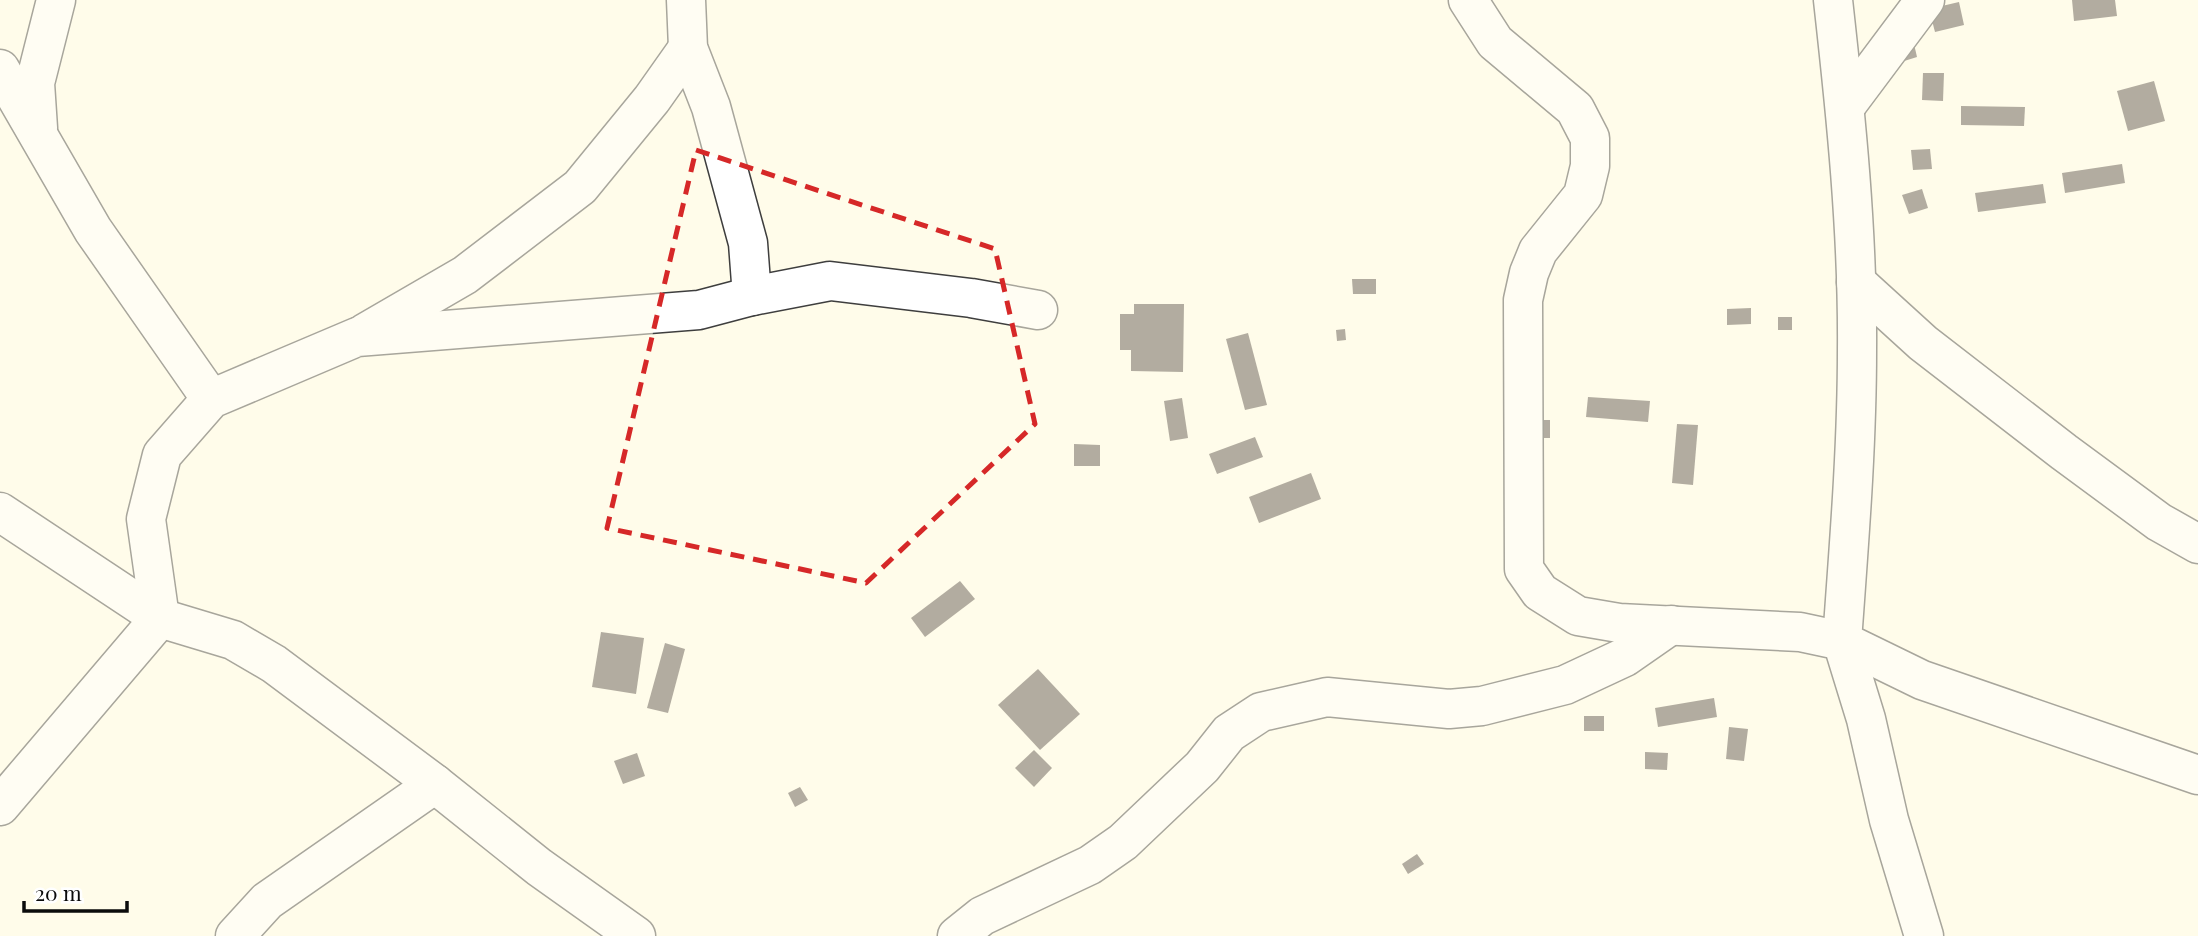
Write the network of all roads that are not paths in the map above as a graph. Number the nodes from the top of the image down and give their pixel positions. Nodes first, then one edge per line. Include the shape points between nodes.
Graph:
1 (56, 0) edge
2 (686, 0) edge
3 (1468, 0) edge
4 (1833, 0) edge
5 (1925, 0) edge
6 (688, 48) junction
7 (0, 69) edge
8 (1845, 107) junction
9 (38, 135) junction
10 (1856, 282) junction
11 (752, 296) junction
12 (1038, 310) dead end
13 (357, 337) junction
14 (211, 399) junction
15 (0, 512) edge
16 (2198, 544) edge
17 (160, 618) junction
18 (1671, 625) junction
19 (1842, 641) junction
20 (2198, 775) edge
21 (435, 784) junction
22 (0, 806) edge
23 (236, 936) edge
24 (636, 936) edge
25 (957, 936) edge
26 (1924, 936) edge

1 - 9 street via 35,83
2 - 6 street
3 - 18 street via 1495,42 1574,108 1590,138 1583,195 1538,251 1523,300 1524,569 1539,592 1578,616
4 - 8 street
5 - 8 street
6 - 11 street via 711,107 748,243
6 - 13 street via 580,187 465,275
7 - 9 street
8 - 10 street
9 - 14 street via 93,230
10 - 16 street via 1923,343 2064,452 2159,522
10 - 19 street via 1856,423
11 - 12 street via 830,281
11 - 13 street via 699,310
13 - 14 street
14 - 17 street via 162,455 146,519
15 - 17 street
17 - 21 street via 233,640 274,664
17 - 22 street
18 - 19 street via 1800,632
18 - 25 street via 1625,657 1565,685 1482,706 1449,709 1327,697 1261,712 1228,733 1202,767 1124,842 1090,865 982,916
19 - 20 street via 1922,680
19 - 26 street
21 - 23 street via 267,901
21 - 24 street

